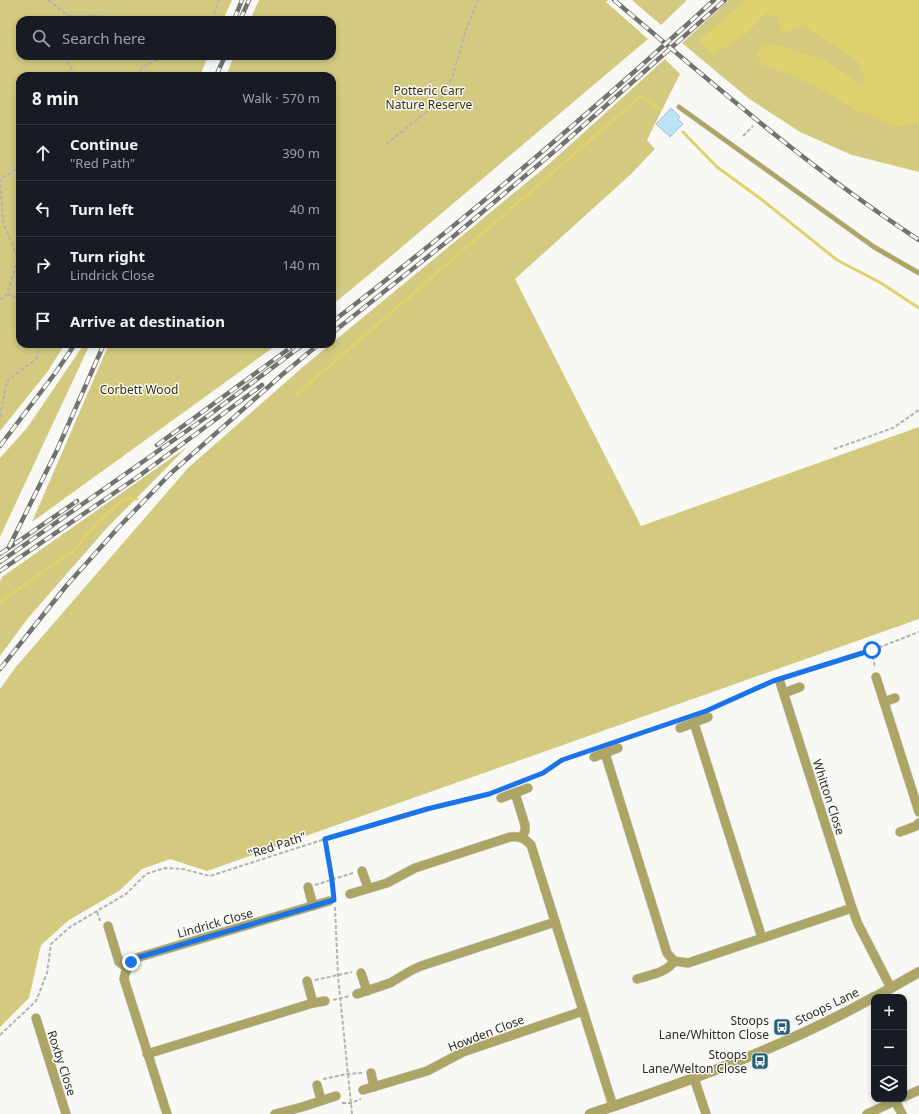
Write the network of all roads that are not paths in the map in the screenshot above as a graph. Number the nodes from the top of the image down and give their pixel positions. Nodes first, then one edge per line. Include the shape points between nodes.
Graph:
1 (679, 107) dead end
2 (919, 273) edge
3 (876, 677) road end
4 (780, 680) road end
5 (800, 687) dead end
6 (784, 693) junction
7 (896, 698) dead end
8 (884, 702) junction
9 (707, 714) road end
10 (694, 723) junction
11 (680, 724) road end
12 (617, 744) road end
13 (605, 753) junction
14 (592, 754) road end
15 (527, 784) road end
16 (515, 793) junction
17 (498, 795) road end
18 (919, 812) edge
19 (919, 823) edge
20 (900, 832) dead end
21 (522, 838) junction
22 (362, 871) road end
23 (308, 887) road end
24 (368, 888) junction
25 (350, 894) dead end
26 (330, 901) dead end
27 (313, 906) junction
28 (852, 908) junction
29 (555, 922) junction
30 (108, 926) dead end
31 (762, 938) junction
32 (674, 961) junction
33 (127, 968) junction
34 (919, 972) edge
35 (361, 973) road end
36 (637, 979) dead end
37 (307, 981) road end
38 (891, 988) junction
39 (367, 991) junction
40 (357, 994) road end
41 (880, 994) edge
42 (871, 998) edge
43 (325, 1001) road end
44 (313, 1003) junction
45 (583, 1011) junction
46 (36, 1018) dead end
47 (148, 1054) junction
48 (371, 1073) road end
49 (694, 1078) junction
50 (317, 1085) road end
51 (374, 1087) junction
52 (363, 1090) road end
53 (919, 1090) edge
54 (336, 1096) road end
55 (907, 1096) edge
56 (321, 1100) junction
57 (893, 1102) edge
58 (900, 1102) edge
59 (613, 1106) junction
60 (66, 1114) edge
61 (167, 1114) edge
62 (275, 1114) edge
63 (590, 1114) edge
64 (706, 1114) edge
65 (867, 1114) edge
66 (902, 1114) edge

1 - 2 lane via 874,247
3 - 8 street
4 - 6 street, Whitton Close
5 - 6 street
6 - 28 street, Whitton Close
7 - 8 street
8 - 18 street
9 - 10 street
10 - 11 street
10 - 31 street
12 - 13 street
13 - 14 street
13 - 32 street via 667,953
15 - 16 street
16 - 17 street
16 - 21 street via 525,831
19 - 20 street
21 - 24 street via 510,837 415,868
21 - 29 street via 530,845
22 - 24 street
23 - 27 street
24 - 25 street
26 - 27 street, Lindrick Close
27 - 33 street, Lindrick Close via 136,958
28 - 31 street
28 - 38 street, Whitton Close
29 - 39 street via 421,966 390,983
29 - 45 street
30 - 33 street via 119,962
31 - 32 street via 688,963
32 - 36 street via 666,969
33 - 47 street via 124,979
34 - 38 street, Stoops Lane
35 - 39 street
37 - 44 street
38 - 41 street, Stoops Lane
39 - 40 street
42 - 49 street, Stoops Lane via 778,1044
43 - 44 street
44 - 47 street
45 - 51 street, Howden Close via 463,1052 427,1071
45 - 59 street
46 - 60 street, Roxby Close
47 - 61 street
48 - 51 street
49 - 59 street, Stoops Lane
49 - 64 street
50 - 56 street
51 - 52 street, Howden Close
53 - 55 street
54 - 56 street
56 - 62 street
57 - 65 street
58 - 66 street
59 - 63 street, Stoops Lane

